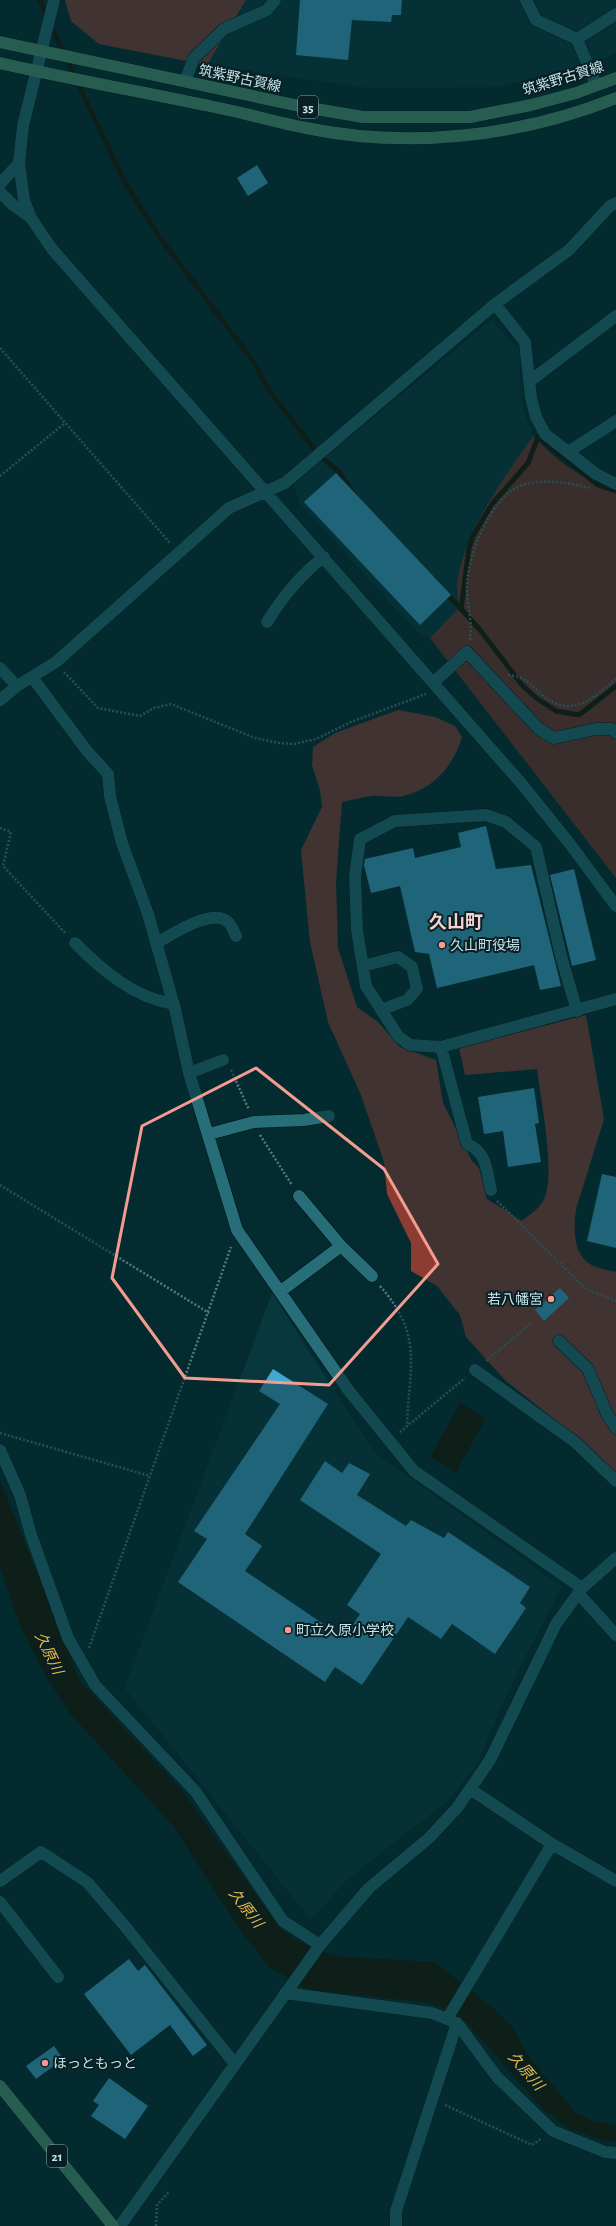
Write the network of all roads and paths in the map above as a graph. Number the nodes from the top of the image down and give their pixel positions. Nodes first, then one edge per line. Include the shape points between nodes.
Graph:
1 (54, 0) edge
2 (275, 0) edge
3 (526, 0) edge
4 (616, 14) edge
5 (577, 39) junction
6 (0, 42) edge
7 (41, 50) junction
8 (0, 63) edge
9 (36, 71) junction
10 (616, 78) edge
11 (185, 81) junction
12 (596, 85) junction
13 (616, 98) edge
14 (19, 163) junction
15 (0, 184) edge
16 (0, 192) edge
17 (616, 203) edge
18 (31, 218) junction
19 (495, 304) junction
20 (616, 316) edge
21 (0, 348) edge
22 (530, 381) junction
23 (616, 421) edge
24 (66, 423) junction
25 (568, 452) junction
26 (0, 476) edge
27 (616, 484) edge
28 (592, 488) dead end
29 (266, 492) junction
30 (178, 552) junction
31 (324, 557) junction
32 (267, 622) dead end
33 (468, 652) junction
34 (56, 662) junction
35 (0, 668) edge
36 (32, 677) junction
37 (616, 679) edge
38 (496, 681) junction
39 (17, 686) junction
40 (437, 686) junction
41 (0, 700) edge
42 (616, 733) edge
43 (0, 828) edge
44 (616, 906) edge
45 (236, 936) dead end
46 (75, 943) joint
47 (156, 943) junction
48 (363, 966) junction
49 (616, 999) edge
50 (174, 1004) junction
51 (381, 1010) junction
52 (577, 1011) junction
53 (441, 1047) junction
54 (223, 1060) dead end
55 (189, 1073) junction
56 (329, 1116) dead end
57 (209, 1134) junction
58 (0, 1185) edge
59 (491, 1190) joint
60 (299, 1196) dead end
61 (237, 1230) junction
62 (341, 1246) junction
63 (372, 1276) joint
64 (281, 1291) junction
65 (616, 1301) edge
66 (209, 1313) junction
67 (531, 1323) dead end
68 (560, 1341) dead end
69 (475, 1370) junction
70 (407, 1426) junction
71 (616, 1428) edge
72 (0, 1434) edge
73 (390, 1440) junction
74 (0, 1450) edge
75 (150, 1476) junction
76 (616, 1481) edge
77 (616, 1558) edge
78 (580, 1590) junction
79 (616, 1635) edge
80 (83, 1664) junction
81 (470, 1789) junction
82 (552, 1844) junction
83 (0, 1881) edge
84 (616, 1881) edge
85 (0, 1902) edge
86 (319, 1947) junction
87 (58, 1977) dead end
88 (289, 1989) junction
89 (452, 2021) junction
90 (235, 2064) junction
91 (0, 2086) edge
92 (432, 2099) junction
93 (553, 2131) junction
94 (616, 2153) edge
95 (169, 2192) dead end
96 (113, 2226) edge
97 (120, 2226) edge
98 (156, 2226) edge
99 (396, 2226) edge

1 - 7 street
2 - 11 street via 267,10 224,29 194,58
3 - 5 street via 536,20
4 - 5 street
5 - 12 street
6 - 7 main road, 筑紫野古賀線 / 35
7 - 9 street
7 - 11 main road, 筑紫野古賀線 / 35
8 - 9 main road, 35
9 - 13 main road, 35 via 306,128 379,138 464,137 542,122
9 - 14 street via 23,126
10 - 12 main road, 筑紫野古賀線 / 35
11 - 12 main road, 筑紫野古賀線 / 35 via 363,117 422,118 486,114 531,105
14 - 15 street
14 - 18 street via 24,200
16 - 18 street via 13,206
17 - 19 street via 610,206 569,250
18 - 29 street via 52,249
19 - 22 street via 525,342
19 - 29 street via 285,483
20 - 22 street
21 - 24 path
22 - 25 street via 536,417 545,434
23 - 25 street
24 - 26 path
24 - 30 path
25 - 27 street via 596,474
28 - 33 path via 541,482 518,486 488,517 476,544 467,582 472,629
29 - 30 street via 229,508
29 - 31 street
30 - 34 street
31 - 32 street via 310,567 276,607
31 - 40 street
33 - 38 street
33 - 40 street
34 - 36 street
34 - 40 path via 98,708 140,716 154,708 171,704 255,738 278,743 294,744 316,739
35 - 39 street
36 - 39 street
36 - 47 street via 87,752 108,774 110,796 122,842
37 - 38 path via 591,700 577,706 562,706 542,695 529,682 518,676 502,675
38 - 42 street via 539,729 554,738 596,729 612,729
39 - 41 street
40 - 44 street via 521,783
43 - 46 path via 11,832 3,866
45 - 47 street via 229,922 221,918 211,918 198,921
46 - 50 street via 112,977 162,1002
47 - 50 street
48 - 51 street via 366,986
48 - 51 street via 398,957 412,967 417,989 407,1000
48 - 52 street via 357,930 355,877 360,839 395,821 486,815 506,822 536,847 561,956
49 - 52 street
50 - 55 street
51 - 53 street via 398,1036 410,1045
52 - 53 street
53 - 59 street via 467,1144 483,1154
54 - 55 street
55 - 57 street
56 - 57 street via 254,1122
57 - 61 street
58 - 66 path
59 - 65 path via 495,1199 586,1289
60 - 62 street
61 - 64 street
61 - 66 path
62 - 63 street
62 - 64 street
63 - 70 path via 394,1301 411,1345 413,1360
64 - 73 street via 349,1391
66 - 75 path
67 - 69 path
68 - 71 street via 588,1369 607,1414
69 - 70 path
69 - 76 street via 575,1442
70 - 73 path
72 - 75 path
73 - 78 street via 414,1471
74 - 80 street via 20,1495 31,1535 68,1638
75 - 80 path
77 - 78 street
78 - 79 street
78 - 81 street via 556,1624 490,1760
80 - 86 street via 95,1686 196,1792 282,1921
81 - 82 street
81 - 86 street via 457,1808 428,1838 369,1888
82 - 84 street
82 - 89 street via 469,1982
83 - 90 street via 41,1852 87,1882
85 - 87 street
86 - 88 street
88 - 89 street via 432,2013
88 - 90 street
89 - 92 street
89 - 93 street via 497,2077
90 - 97 street
91 - 96 main road, 21
92 - 93 path via 532,2145
92 - 99 street via 396,2211
93 - 94 street via 605,2152
95 - 98 path via 157,2205

